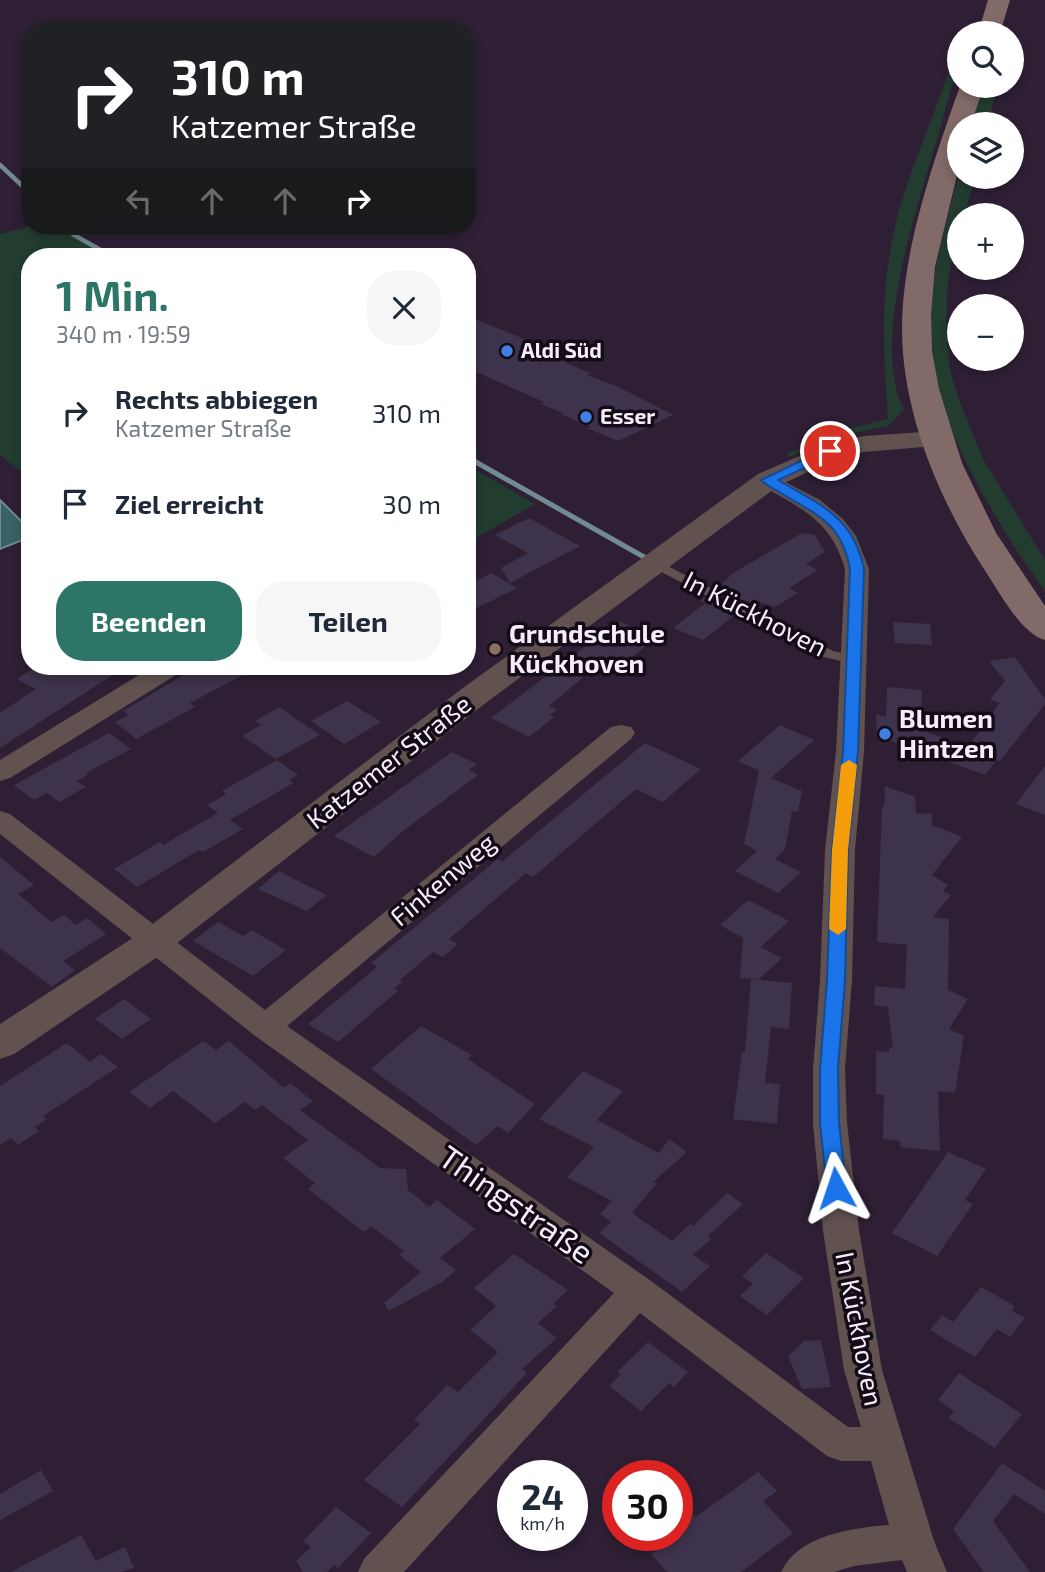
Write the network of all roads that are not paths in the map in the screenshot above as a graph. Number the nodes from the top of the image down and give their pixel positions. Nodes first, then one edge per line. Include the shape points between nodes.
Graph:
1 (999, 0) edge
2 (993, 21) edge
3 (968, 98) edge
4 (937, 439) junction
5 (768, 480) junction
6 (656, 564) junction
7 (1045, 629) edge
8 (854, 660) junction
9 (157, 675) edge
10 (621, 733) dead end
11 (0, 772) edge
12 (0, 820) edge
13 (155, 942) junction
14 (265, 1027) junction
15 (0, 1044) edge
16 (638, 1291) junction
17 (884, 1444) junction
18 (920, 1557) edge
19 (378, 1572) edge
20 (801, 1572) edge

1 - 2 main road
3 - 4 main road via 923,253 918,348
4 - 5 street, Katzemer Straße via 830,451
4 - 7 main road via 973,522
5 - 6 street, Katzemer Straße
5 - 8 street, In Kückhoven via 823,512 853,546 857,569
6 - 8 lane, In Kückhoven via 829,654
6 - 13 street, Katzemer Straße via 475,695
8 - 17 street, In Kückhoven via 840,850 830,1123 863,1370
9 - 11 street
10 - 14 street, Finkenweg
12 - 13 street, Thingstraße
13 - 14 street, Thingstraße
13 - 15 street, Katzemer Straße
14 - 16 street, Thingstraße
16 - 17 street, Thingstraße via 841,1444
16 - 19 street
17 - 18 street, In Kückhoven
18 - 20 street via 854,1547 815,1559

